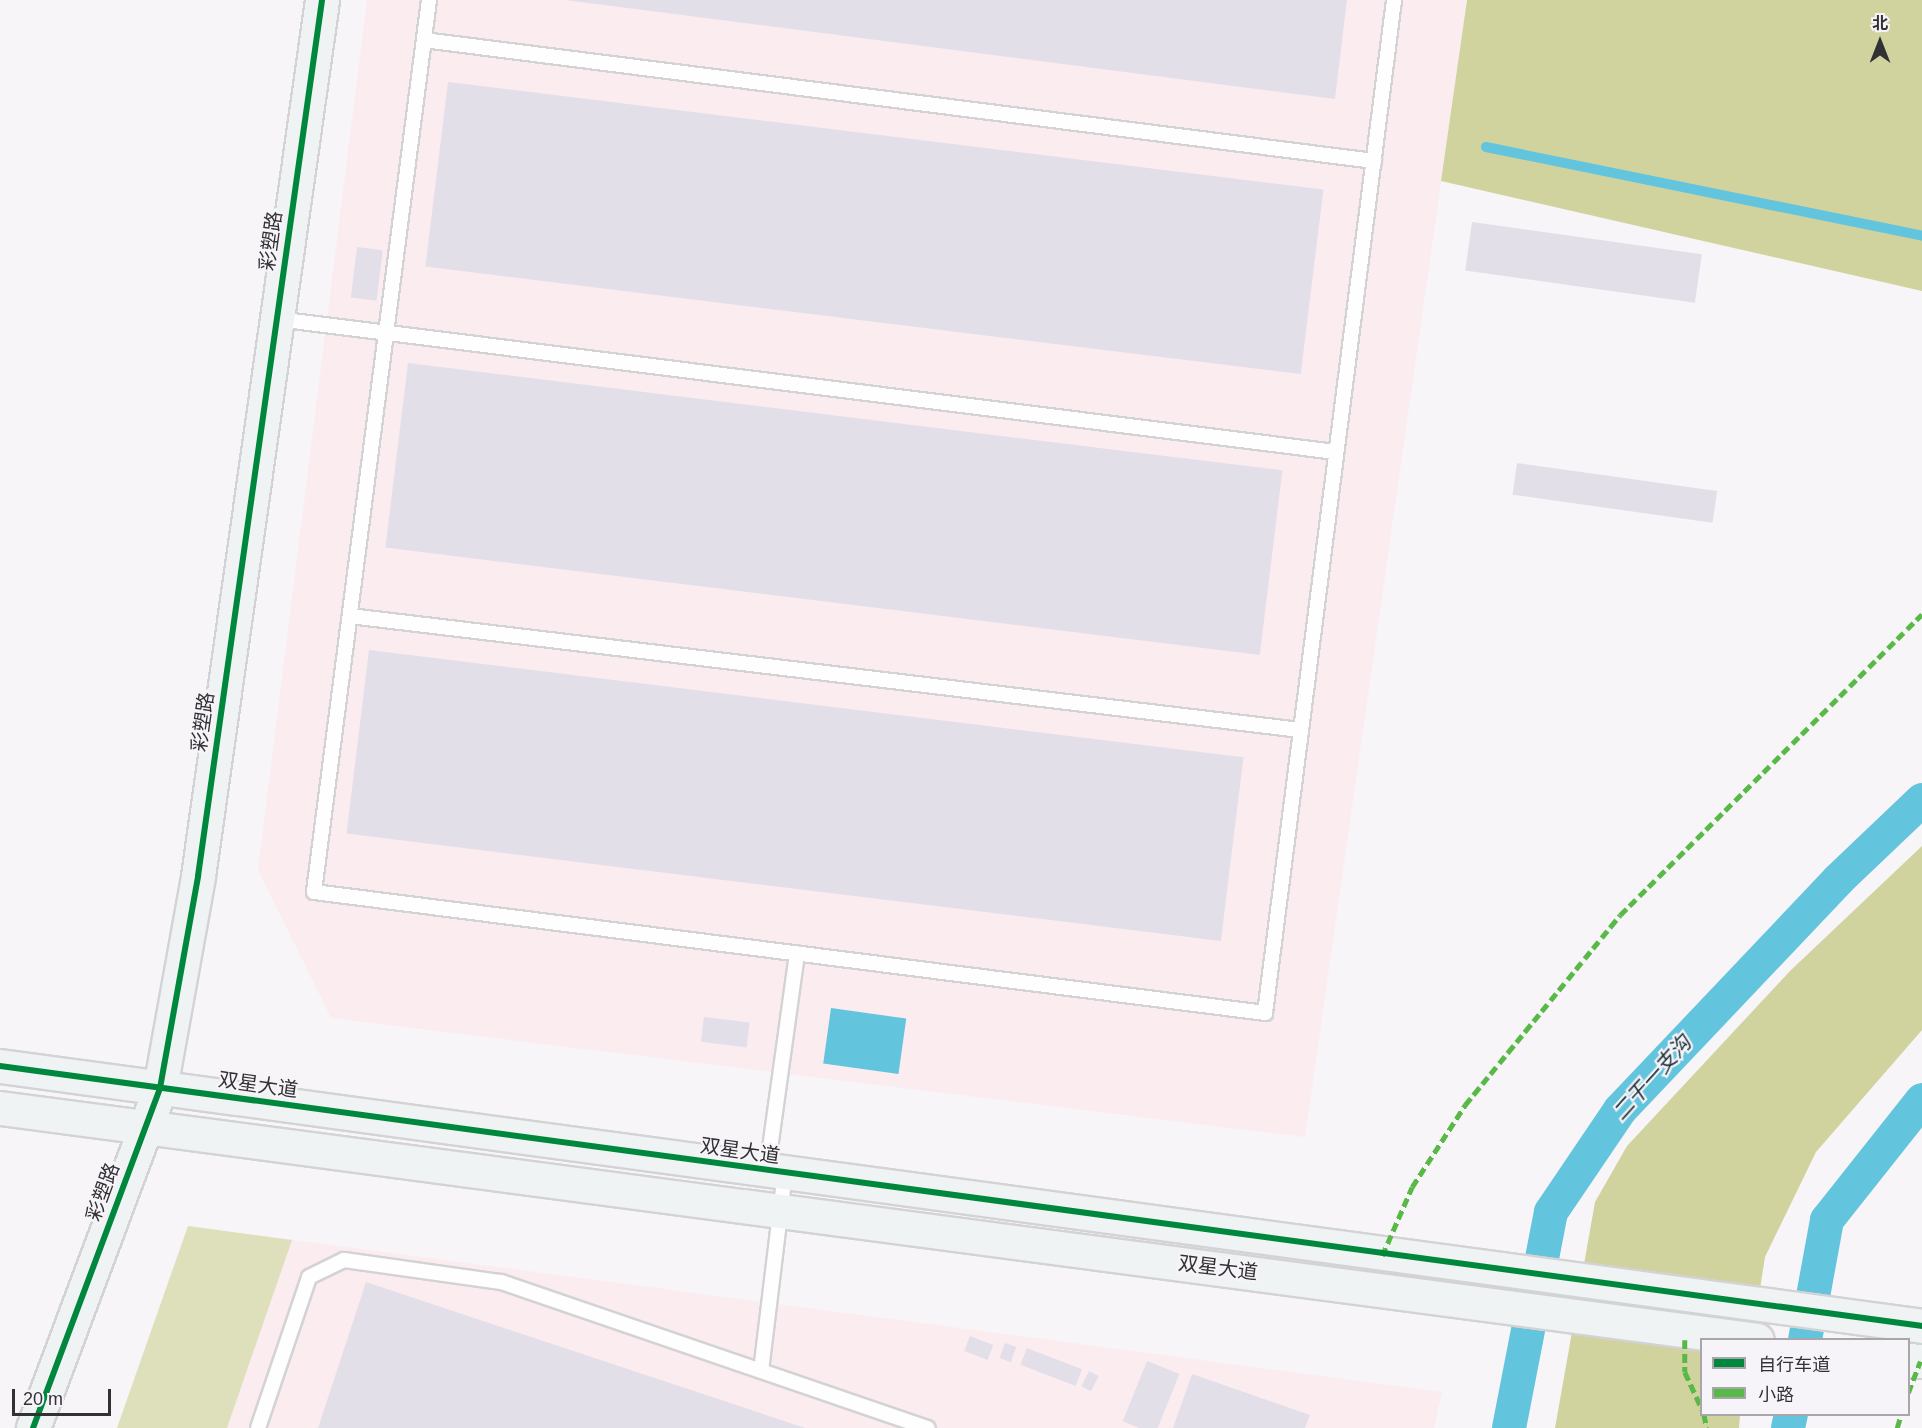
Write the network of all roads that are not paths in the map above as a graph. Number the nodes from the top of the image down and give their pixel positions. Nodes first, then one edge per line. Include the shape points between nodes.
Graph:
1 (322, 0) edge
2 (429, 0) edge
3 (1394, 0) edge
4 (424, 40) junction
5 (1374, 161) junction
6 (277, 319) junction
7 (386, 333) junction
8 (1336, 452) junction
9 (350, 616) junction
10 (1301, 729) junction
11 (797, 953) junction
12 (0, 1066) edge
13 (160, 1088) junction
14 (0, 1108) edge
15 (145, 1128) junction
16 (776, 1173) junction
17 (780, 1211) junction
18 (1915, 1325) edge
19 (1742, 1338) edge
20 (761, 1371) junction
21 (33, 1428) edge
22 (258, 1428) edge
23 (928, 1428) edge

1 - 6 street, 彩塑路
2 - 4 lane
3 - 5 lane
4 - 5 lane
4 - 7 lane
5 - 8 lane
6 - 7 lane
6 - 13 street, 彩塑路 via 198,876
7 - 8 lane
7 - 9 lane
8 - 10 lane
9 - 10 lane
9 - 11 lane via 314,892
10 - 11 lane via 1264,1013
11 - 16 lane
12 - 13 street, 双星大道
13 - 15 street, 彩塑路
13 - 16 street, 双星大道
14 - 15 street, 双星大道
15 - 17 street, 双星大道
15 - 21 street, 彩塑路
16 - 17 lane
16 - 18 street, 双星大道
17 - 19 street, 双星大道
17 - 20 lane
20 - 22 lane via 501,1282 344,1260 309,1277
20 - 23 lane

